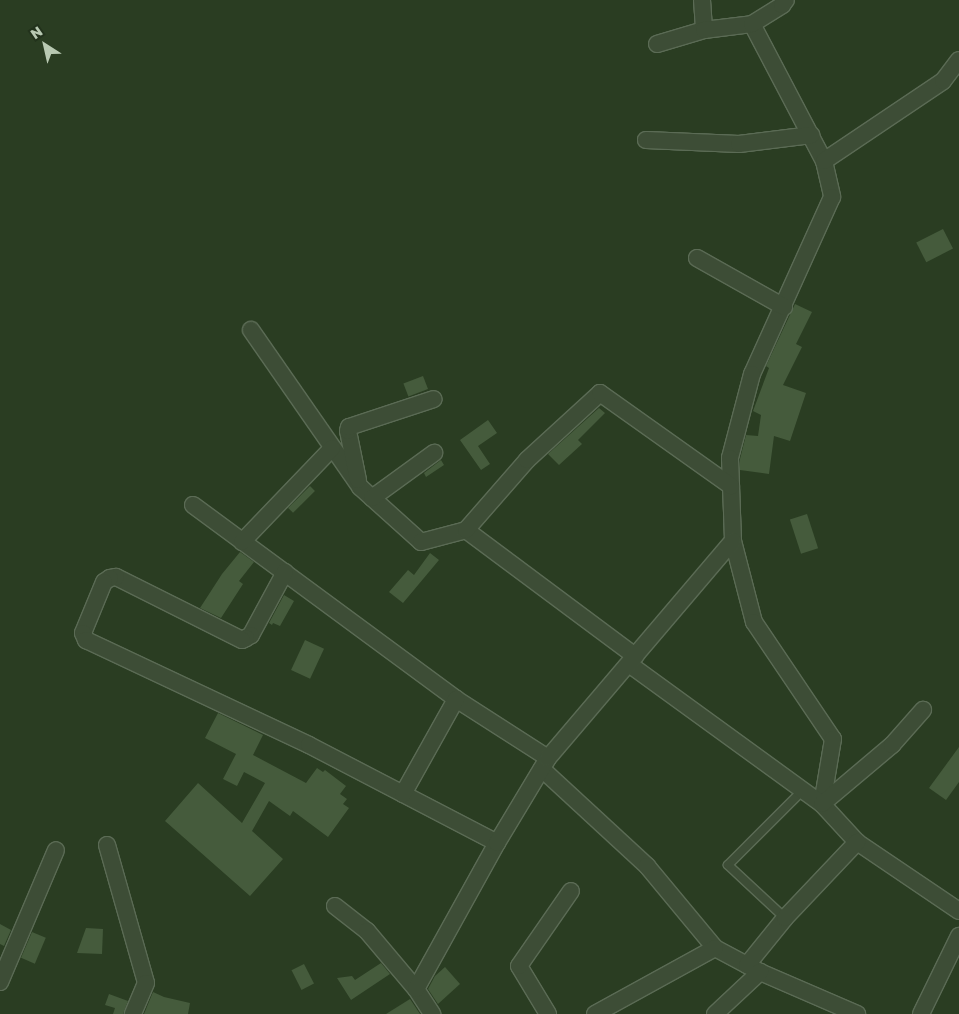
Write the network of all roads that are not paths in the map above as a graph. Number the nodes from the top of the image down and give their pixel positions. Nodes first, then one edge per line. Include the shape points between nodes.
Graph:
1 (702, 0) edge
2 (786, 0) edge
3 (752, 24) junction
4 (704, 30) junction
5 (657, 44) dead end
6 (959, 60) edge
7 (811, 135) junction
8 (646, 140) dead end
9 (824, 161) junction
10 (697, 258) dead end
11 (784, 307) junction
12 (251, 330) dead end
13 (434, 399) dead end
14 (332, 448) junction
15 (434, 453) dead end
16 (731, 486) junction
17 (360, 487) junction
18 (372, 498) junction
19 (193, 505) dead end
20 (466, 530) junction
21 (733, 541) junction
22 (242, 542) junction
23 (285, 572) junction
24 (632, 660) junction
25 (456, 699) junction
26 (923, 710) dead end
27 (545, 763) junction
28 (803, 790) junction
29 (404, 794) junction
30 (822, 804) junction
31 (856, 842) junction
32 (497, 843) junction
33 (106, 845) dead end
34 (56, 850) dead end
35 (571, 891) dead end
36 (335, 906) dead end
37 (959, 911) edge
38 (785, 918) junction
39 (959, 936) edge
40 (715, 948) junction
41 (753, 968) junction
42 (0, 982) edge
43 (416, 989) junction
44 (826, 1008) edge
45 (133, 1014) edge
46 (432, 1014) edge
47 (548, 1014) edge
48 (595, 1014) edge
49 (715, 1014) edge
50 (857, 1014) edge
51 (921, 1014) edge

1 - 4 street
2 - 3 street via 782,6
3 - 4 street
3 - 7 street
4 - 5 street
6 - 9 street via 942,82
7 - 8 street via 739,144
7 - 9 street
9 - 11 street via 832,198
10 - 11 street
11 - 16 street via 752,374 730,458
12 - 14 street
13 - 17 street via 349,427
14 - 17 street
14 - 22 street
15 - 18 street
16 - 20 street via 600,393 527,460
16 - 21 street
17 - 18 street
18 - 20 street via 421,542
19 - 22 street
20 - 24 street
21 - 24 street
21 - 30 street via 754,622 833,739
22 - 23 street
23 - 25 street
23 - 29 street via 251,635 242,640 116,577 104,582 83,633 86,640 309,745
24 - 27 street
24 - 28 street
25 - 27 street
25 - 29 street
26 - 30 street via 892,745
27 - 32 street
27 - 40 street via 647,866
28 - 30 street
28 - 38 lane via 728,865
29 - 32 street
30 - 31 street
31 - 37 street
31 - 38 street
32 - 43 street
33 - 45 street via 146,983
34 - 42 street
35 - 47 street via 519,966
36 - 43 street via 366,931
38 - 41 street
39 - 51 street
40 - 41 street
40 - 48 street
41 - 44 street
41 - 49 street
43 - 46 street
44 - 50 street

